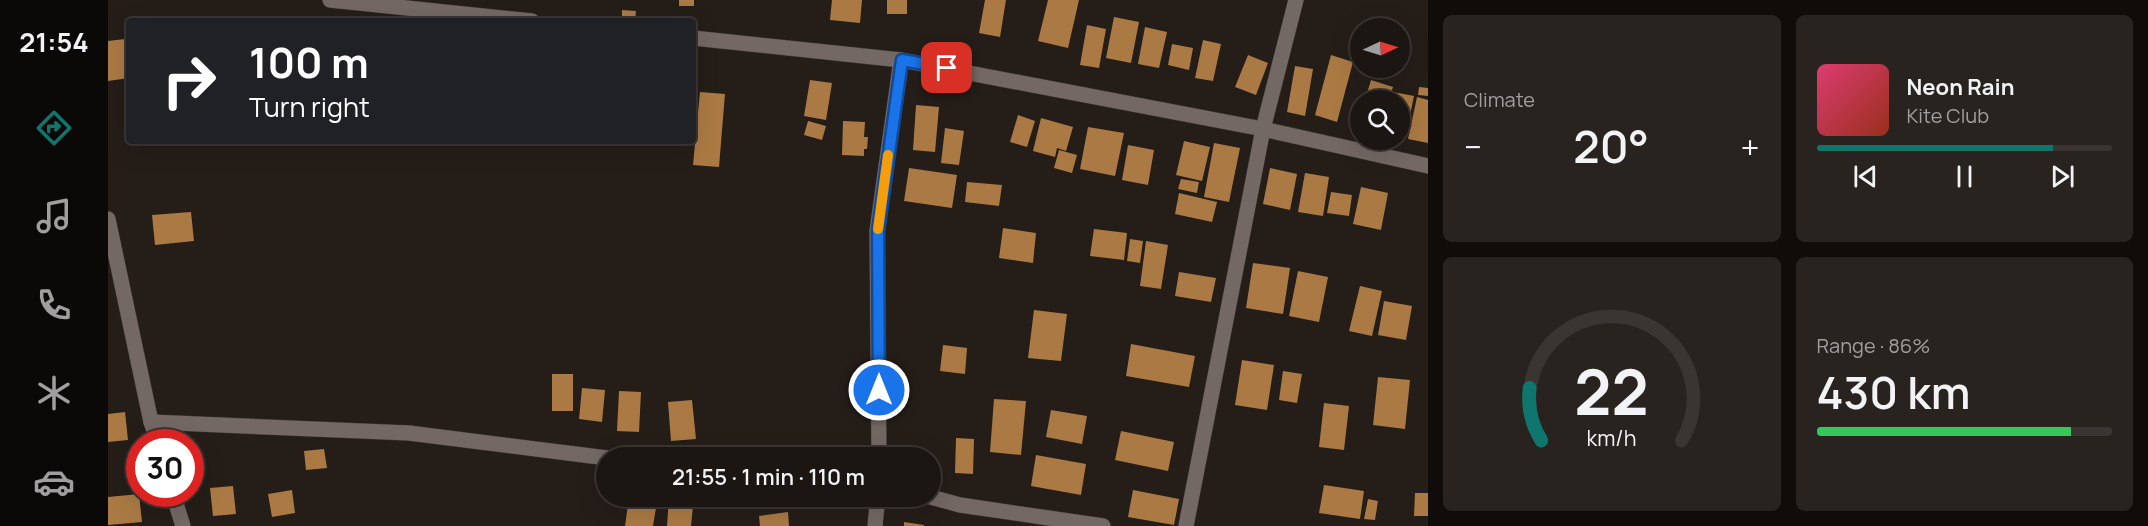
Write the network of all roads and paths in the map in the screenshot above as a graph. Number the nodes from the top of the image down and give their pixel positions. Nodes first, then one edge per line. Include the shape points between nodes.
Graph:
1 (330, 0) edge
2 (1296, 0) edge
3 (503, 18) edge
4 (696, 38) edge
5 (902, 60) junction
6 (1263, 129) junction
7 (1428, 166) edge
8 (108, 219) edge
9 (151, 422) junction
10 (153, 429) edge
11 (879, 447) edge
12 (596, 457) edge
13 (941, 500) edge
14 (177, 507) edge
15 (877, 507) edge
16 (183, 526) edge
17 (875, 526) edge
18 (1103, 526) edge
19 (1186, 526) edge

1 - 3 street
2 - 6 street
4 - 5 street
5 - 6 street
5 - 11 street via 878,231
6 - 7 street
6 - 19 street
8 - 9 street
9 - 10 street
9 - 12 street via 410,432
13 - 18 street
14 - 16 street
15 - 17 street

